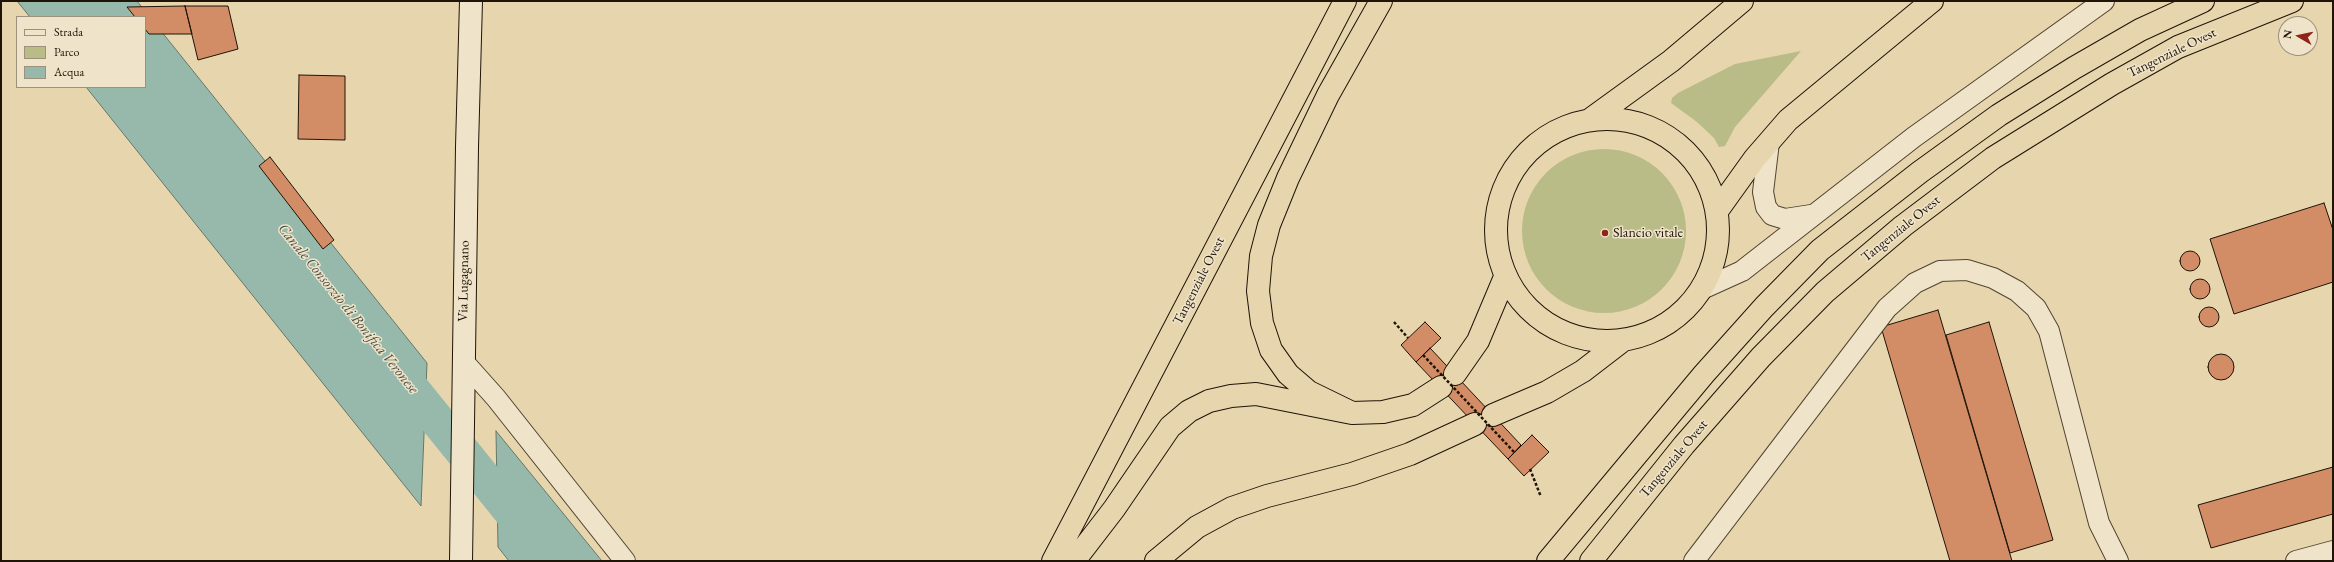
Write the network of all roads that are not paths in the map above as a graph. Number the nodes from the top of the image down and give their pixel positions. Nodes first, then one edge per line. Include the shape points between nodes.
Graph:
1 (471, 1) edge
2 (1345, 1) edge
3 (1381, 1) edge
4 (1742, 1) edge
5 (1932, 1) edge
6 (2104, 1) edge
7 (2203, 1) edge
8 (2292, 1) edge
9 (1591, 119) junction
10 (1769, 142) junction
11 (1717, 211) junction
12 (1813, 215) junction
13 (1505, 277) junction
14 (1700, 290) junction
15 (1622, 341) junction
16 (463, 371) junction
17 (1352, 413) junction
18 (2333, 551) edge
19 (461, 553) edge
20 (625, 561) edge
21 (1053, 561) edge
22 (1074, 561) edge
23 (1156, 561) edge
24 (1548, 561) edge
25 (1591, 561) edge
26 (1694, 561) edge
27 (2118, 561) edge
28 (2296, 561) edge

1 - 16 main road, Via Lugagnano
2 - 21 highway, Tangenziale Ovest
3 - 17 highway via 1328,96 1288,178 1269,225 1258,292 1262,323 1271,350 1288,374 1309,392
4 - 9 highway via 1671,61
5 - 10 highway via 1788,120
6 - 12 lane via 1914,137
7 - 24 highway via 2140,30 1999,115 1920,172 1820,250 1704,374
8 - 25 highway, Tangenziale Ovest via 2178,47 2112,84 1993,158 1903,226 1825,292 1761,357 1680,451
9 - 11 highway via 1612,118 1637,122 1660,131 1681,146 1698,165 1710,187
9 - 13 highway via 1568,125 1546,136 1527,151 1512,170 1500,198 1496,220 1497,249
10 - 11 highway
10 - 12 lane via 1763,192 1766,207 1772,215 1785,219
11 - 14 highway via 1718,241 1711,270
12 - 14 lane via 1742,271
13 - 15 highway via 1520,301 1541,320 1566,334 1594,341
13 - 17 highway via 1478,341 1448,381 1412,405 1383,412
14 - 15 highway via 1676,318 1651,333
15 - 23 highway via 1584,371 1547,392 1410,454 1352,474 1267,496 1232,508 1197,527
16 - 19 main road, Via Lugagnano
16 - 20 lane via 496,398
17 - 22 highway via 1256,394 1209,401 1189,411 1170,427 1114,509
18 - 28 lane
26 - 27 lane via 1886,308 1915,283 1940,270 1967,270 1993,278 2017,291 2036,308 2049,331 2100,523

